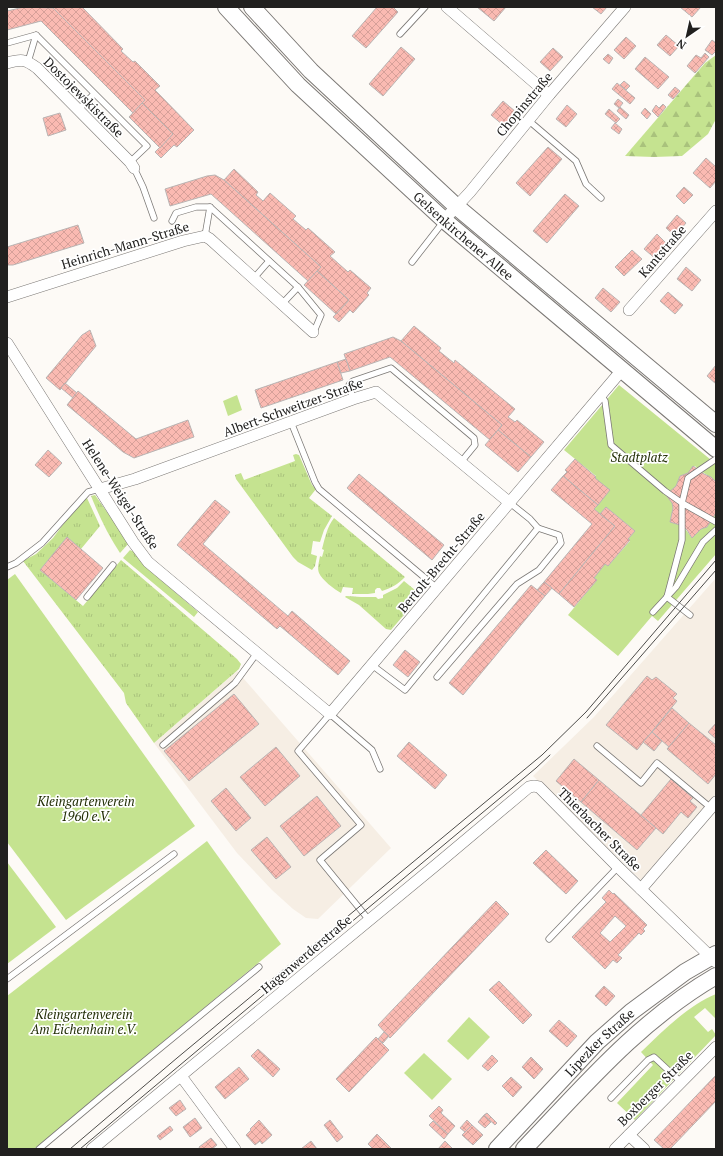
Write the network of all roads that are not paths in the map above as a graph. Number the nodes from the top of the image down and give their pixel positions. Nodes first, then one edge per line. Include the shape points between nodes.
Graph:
1 (226, 7) edge
2 (252, 7) edge
3 (425, 7) edge
4 (447, 7) edge
5 (625, 7) edge
6 (400, 34) dead end
7 (36, 35) junction
8 (7, 43) edge
9 (28, 62) junction
10 (7, 63) edge
11 (94, 94) junction
12 (549, 95) junction
13 (78, 110) junction
14 (528, 120) junction
15 (132, 165) junction
16 (601, 198) dead end
17 (210, 206) junction
18 (457, 207) junction
19 (716, 211) edge
20 (154, 218) dead end
21 (444, 220) junction
22 (172, 221) dead end
23 (205, 236) junction
24 (269, 261) junction
25 (412, 262) dead end
26 (254, 278) junction
27 (298, 287) junction
28 (7, 297) edge
29 (282, 304) junction
30 (629, 310) dead end
31 (313, 332) joint
32 (7, 343) edge
33 (622, 370) junction
34 (601, 395) junction
35 (353, 399) junction
36 (291, 422) junction
37 (716, 424) edge
38 (716, 449) edge
39 (716, 460) edge
40 (461, 462) junction
41 (710, 464) junction
42 (716, 469) edge
43 (100, 489) junction
44 (682, 502) junction
45 (510, 503) junction
46 (716, 522) edge
47 (538, 528) junction
48 (716, 530) edge
49 (113, 565) dead end
50 (7, 567) edge
51 (437, 588) junction
52 (87, 597) dead end
53 (667, 597) junction
54 (653, 612) dead end
55 (690, 615) dead end
56 (257, 653) junction
57 (372, 665) junction
58 (438, 677) dead end
59 (330, 714) junction
60 (164, 745) dead end
61 (597, 746) dead end
62 (380, 769) dead end
63 (539, 787) joint
64 (713, 805) edge
65 (174, 854) dead end
66 (618, 867) junction
67 (641, 889) junction
68 (369, 920) junction
69 (549, 939) dead end
70 (714, 958) edge
71 (259, 967) dead end
72 (716, 976) edge
73 (7, 979) edge
74 (716, 1047) edge
75 (181, 1076) junction
76 (681, 1082) junction
77 (612, 1098) dead end
78 (629, 1135) junction
79 (39, 1149) edge
80 (92, 1149) edge
81 (235, 1149) edge
82 (497, 1149) edge
83 (524, 1149) edge
84 (615, 1149) edge
85 (644, 1149) edge

1 - 21 main road, Gelsenkirchener Allee via 298,85
2 - 18 main road, Gelsenkirchener Allee via 311,71
3 - 6 lane
4 - 12 street
5 - 12 street, Chopinstraße
7 - 8 lane
7 - 9 lane
7 - 11 lane
9 - 10 street, Dostojewskistraße via 19,60
9 - 13 street, Dostojewskistraße
11 - 13 lane
11 - 15 lane via 147,146
12 - 14 street, Chopinstraße
13 - 15 street, Dostojewskistraße
14 - 16 lane via 576,161 586,184
14 - 18 street, Chopinstraße
15 - 20 lane via 144,187
17 - 22 lane via 176,213
17 - 23 lane
17 - 24 lane
18 - 21 street, Chopinstraße
18 - 37 main road, Gelsenkirchener Allee
19 - 30 street, Kantstraße
21 - 25 lane
21 - 33 main road, Gelsenkirchener Allee
23 - 26 street, Heinrich-Mann-Straße
23 - 28 street, Heinrich-Mann-Straße
24 - 26 lane
24 - 27 lane
26 - 29 street, Heinrich-Mann-Straße
27 - 29 lane
27 - 31 lane via 321,315
29 - 31 street, Heinrich-Mann-Straße
32 - 43 street, Helene-Weigel-Straße
33 - 34 street, Bertolt-Brecht-Straße
33 - 38 main road, Gelsenkirchener Allee
34 - 44 lane via 605,401 611,445 665,491
34 - 45 street, Bertolt-Brecht-Straße
35 - 36 street, Albert-Schweitzer-Straße
35 - 40 street, Albert-Schweitzer-Straße via 376,392
35 - 40 lane via 349,385 391,368 474,438 475,445
36 - 43 street, Albert-Schweitzer-Straße via 135,479
36 - 51 lane via 319,489
39 - 41 lane
40 - 45 street, Albert-Schweitzer-Straße
41 - 42 lane
41 - 44 lane via 688,478
43 - 50 lane via 88,492 42,543
43 - 56 street, Helene-Weigel-Straße via 148,562
44 - 46 lane
44 - 53 lane via 682,540
45 - 47 lane
45 - 51 street, Bertolt-Brecht-Straße
47 - 57 lane via 405,690
47 - 58 lane via 559,536 561,543 538,570 516,584
48 - 53 lane via 703,542 676,587
49 - 52 lane
51 - 57 street, Bertolt-Brecht-Straße
53 - 54 lane
53 - 55 lane
56 - 59 street, Helene-Weigel-Straße
56 - 60 lane via 235,683
57 - 59 street, Bertolt-Brecht-Straße
59 - 62 lane via 372,750
59 - 68 lane via 298,751 361,825 320,860
61 - 64 lane via 641,783 657,763
63 - 66 street, Thierbacher Straße
63 - 68 street, Hagenwerderstraße via 529,787
64 - 67 street, Thierbacher Straße
65 - 73 lane
66 - 67 street, Thierbacher Straße
66 - 69 lane
67 - 70 street, Thierbacher Straße
68 - 75 street, Hagenwerderstraße
70 - 82 main road, Lipezker Straße via 685,972 625,1017 597,1042
71 - 79 lane
72 - 83 main road, Lipezker Straße via 653,1020 614,1055
74 - 76 street, Boxberger Straße
75 - 80 street, Hagenwerderstraße
75 - 81 street
76 - 77 lane via 654,1057 648,1060
76 - 78 street, Boxberger Straße
78 - 84 street, Boxberger Straße
78 - 85 street

